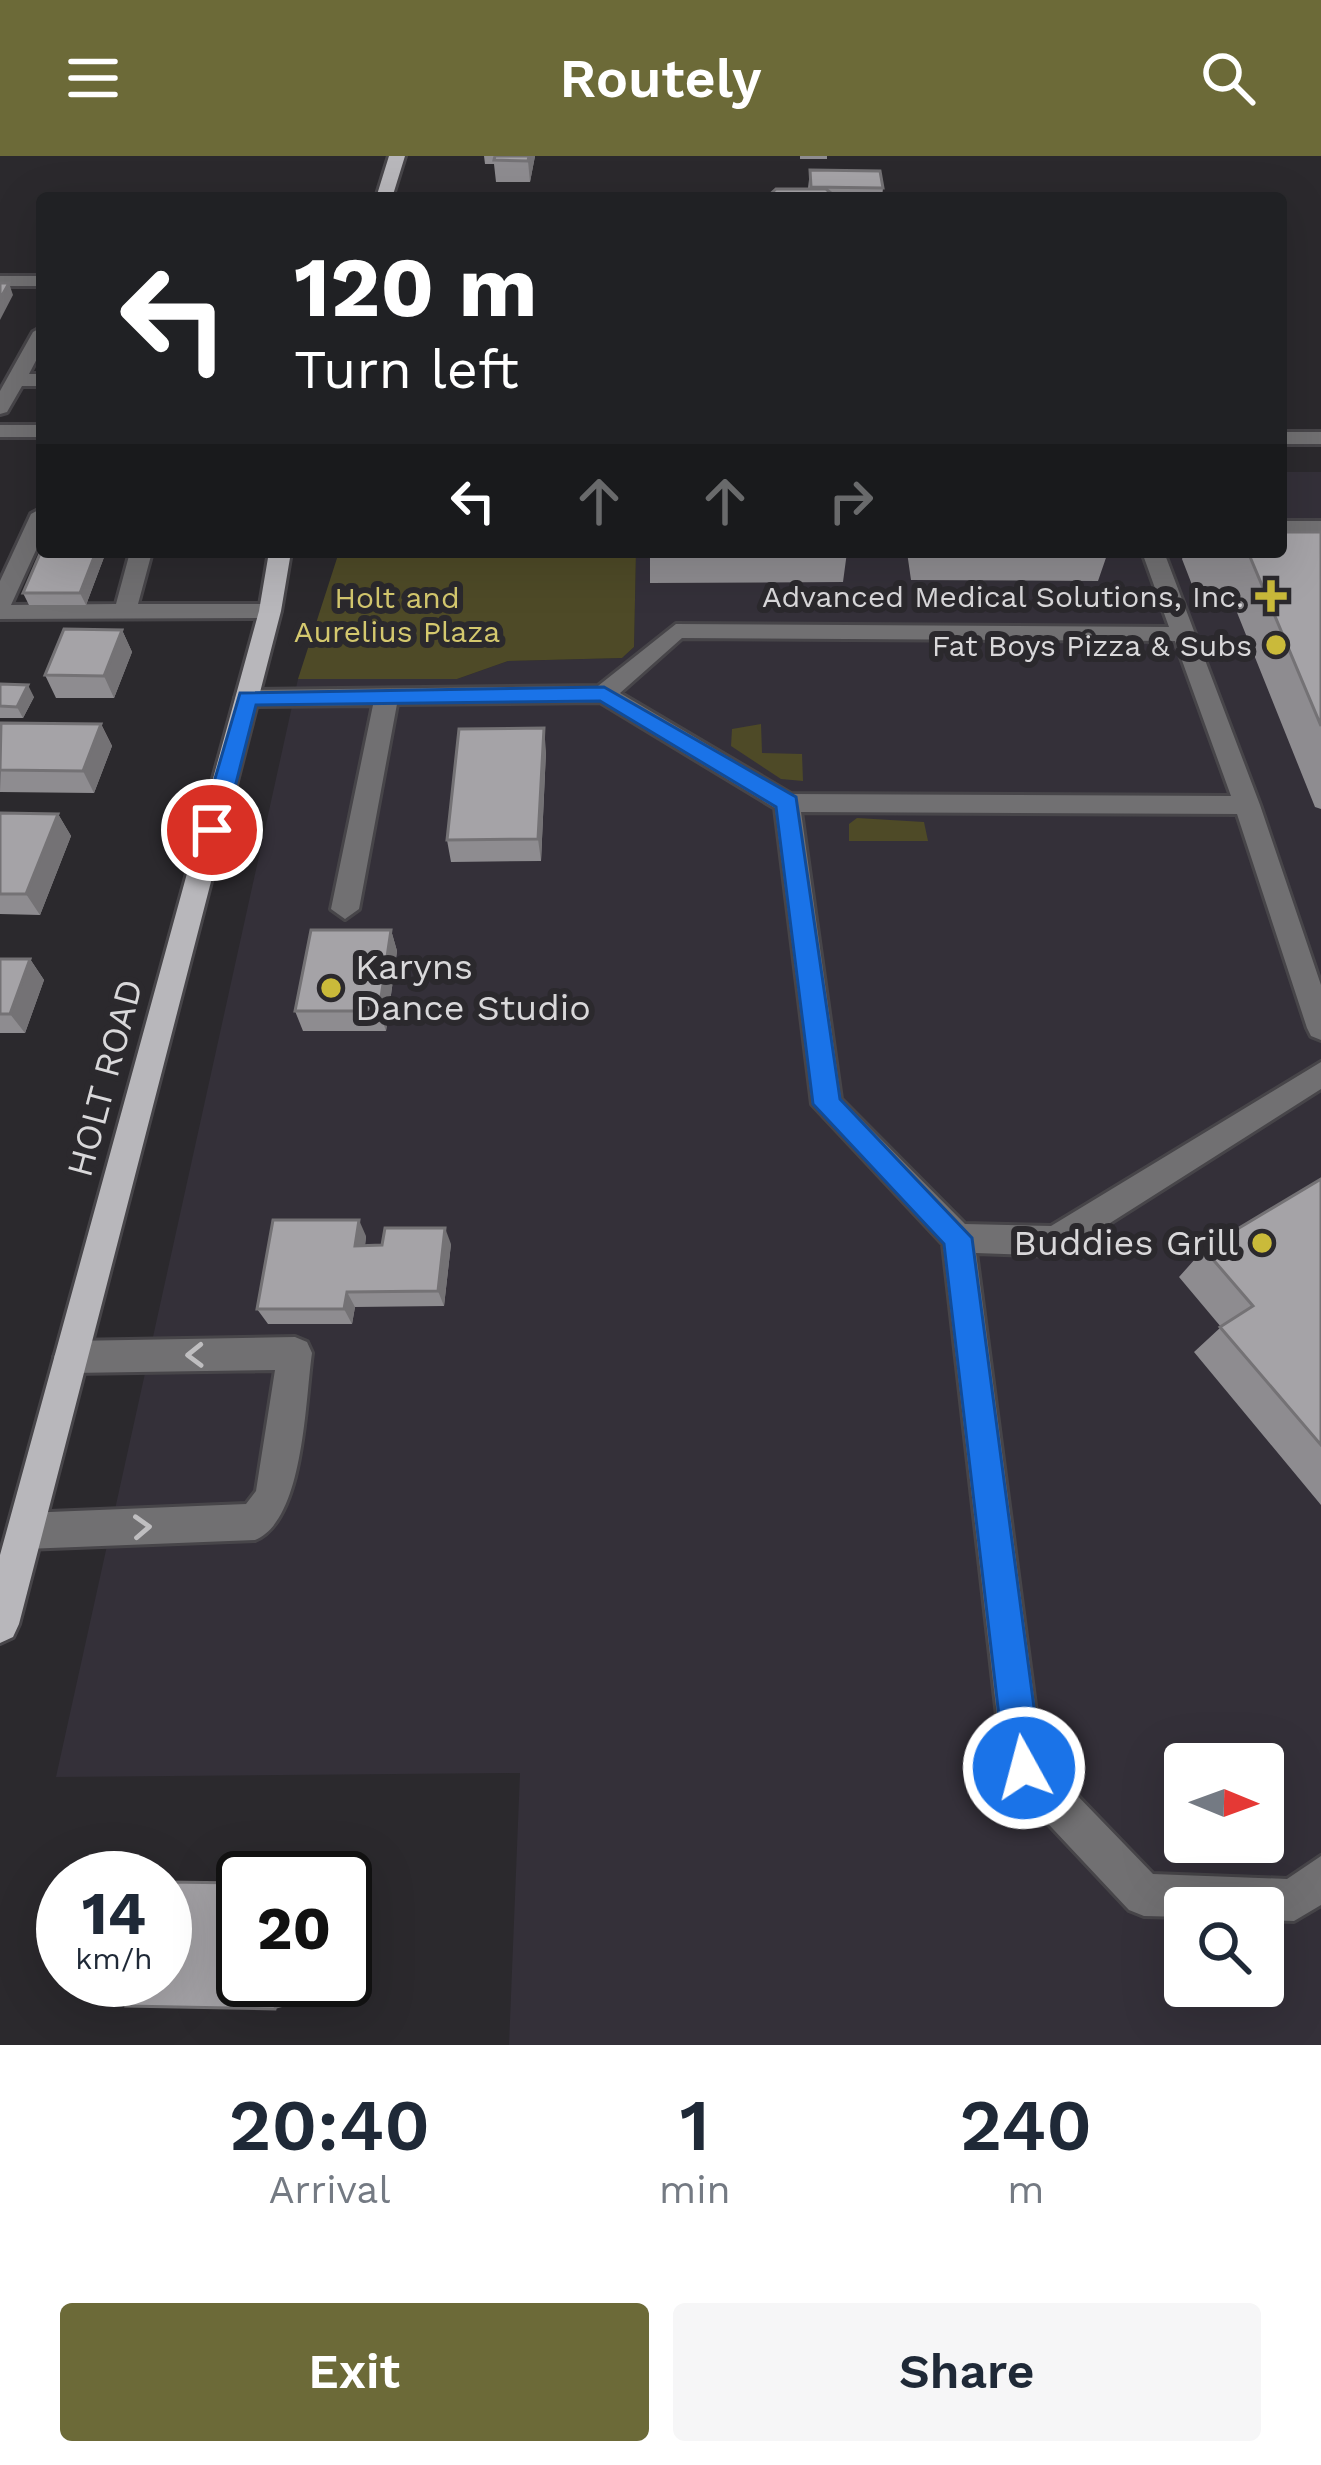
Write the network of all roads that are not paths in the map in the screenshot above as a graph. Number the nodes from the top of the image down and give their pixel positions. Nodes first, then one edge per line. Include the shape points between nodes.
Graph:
1 (398, 156) edge
2 (385, 192) edge
3 (0, 280) edge
4 (36, 281) edge
5 (36, 343) edge
6 (16, 380) junction
7 (36, 380) edge
8 (0, 408) edge
9 (0, 431) edge
10 (36, 431) edge
11 (1287, 438) edge
12 (1321, 438) edge
13 (1287, 526) edge
14 (1321, 527) edge
15 (36, 528) edge
16 (139, 558) edge
17 (279, 558) edge
18 (1155, 558) edge
19 (0, 609) edge
20 (125, 611) junction
21 (270, 611) junction
22 (1184, 634) junction
23 (604, 694) junction
24 (387, 696) junction
25 (247, 698) junction
26 (788, 803) junction
27 (1247, 805) junction
28 (345, 909) dead end
29 (1321, 1028) edge
30 (1321, 1074) edge
31 (958, 1238) junction
32 (71, 1357) junction
33 (25, 1531) junction
34 (0, 1624) edge
35 (1321, 1877) edge

1 - 2 main road
3 - 4 street
5 - 6 street
6 - 7 street
6 - 8 street
9 - 10 street
11 - 12 street
13 - 14 street
15 - 19 street
16 - 20 street
17 - 21 main road, HOLT ROAD
18 - 22 street
19 - 20 street
20 - 21 street
21 - 25 main road, HOLT ROAD
22 - 23 street via 676,631
22 - 27 street
23 - 24 street
23 - 26 street
24 - 25 street
24 - 28 street
25 - 32 main road, HOLT ROAD
26 - 27 street
26 - 31 street via 827,1104
27 - 29 street
30 - 31 street via 1055,1241
31 - 35 street via 1024,1768 1144,1894 1294,1900
32 - 33 main road, HOLT ROAD
33 -> 32 street via 255,1522 273,1498 296,1354
33 - 34 main road, HOLT ROAD

